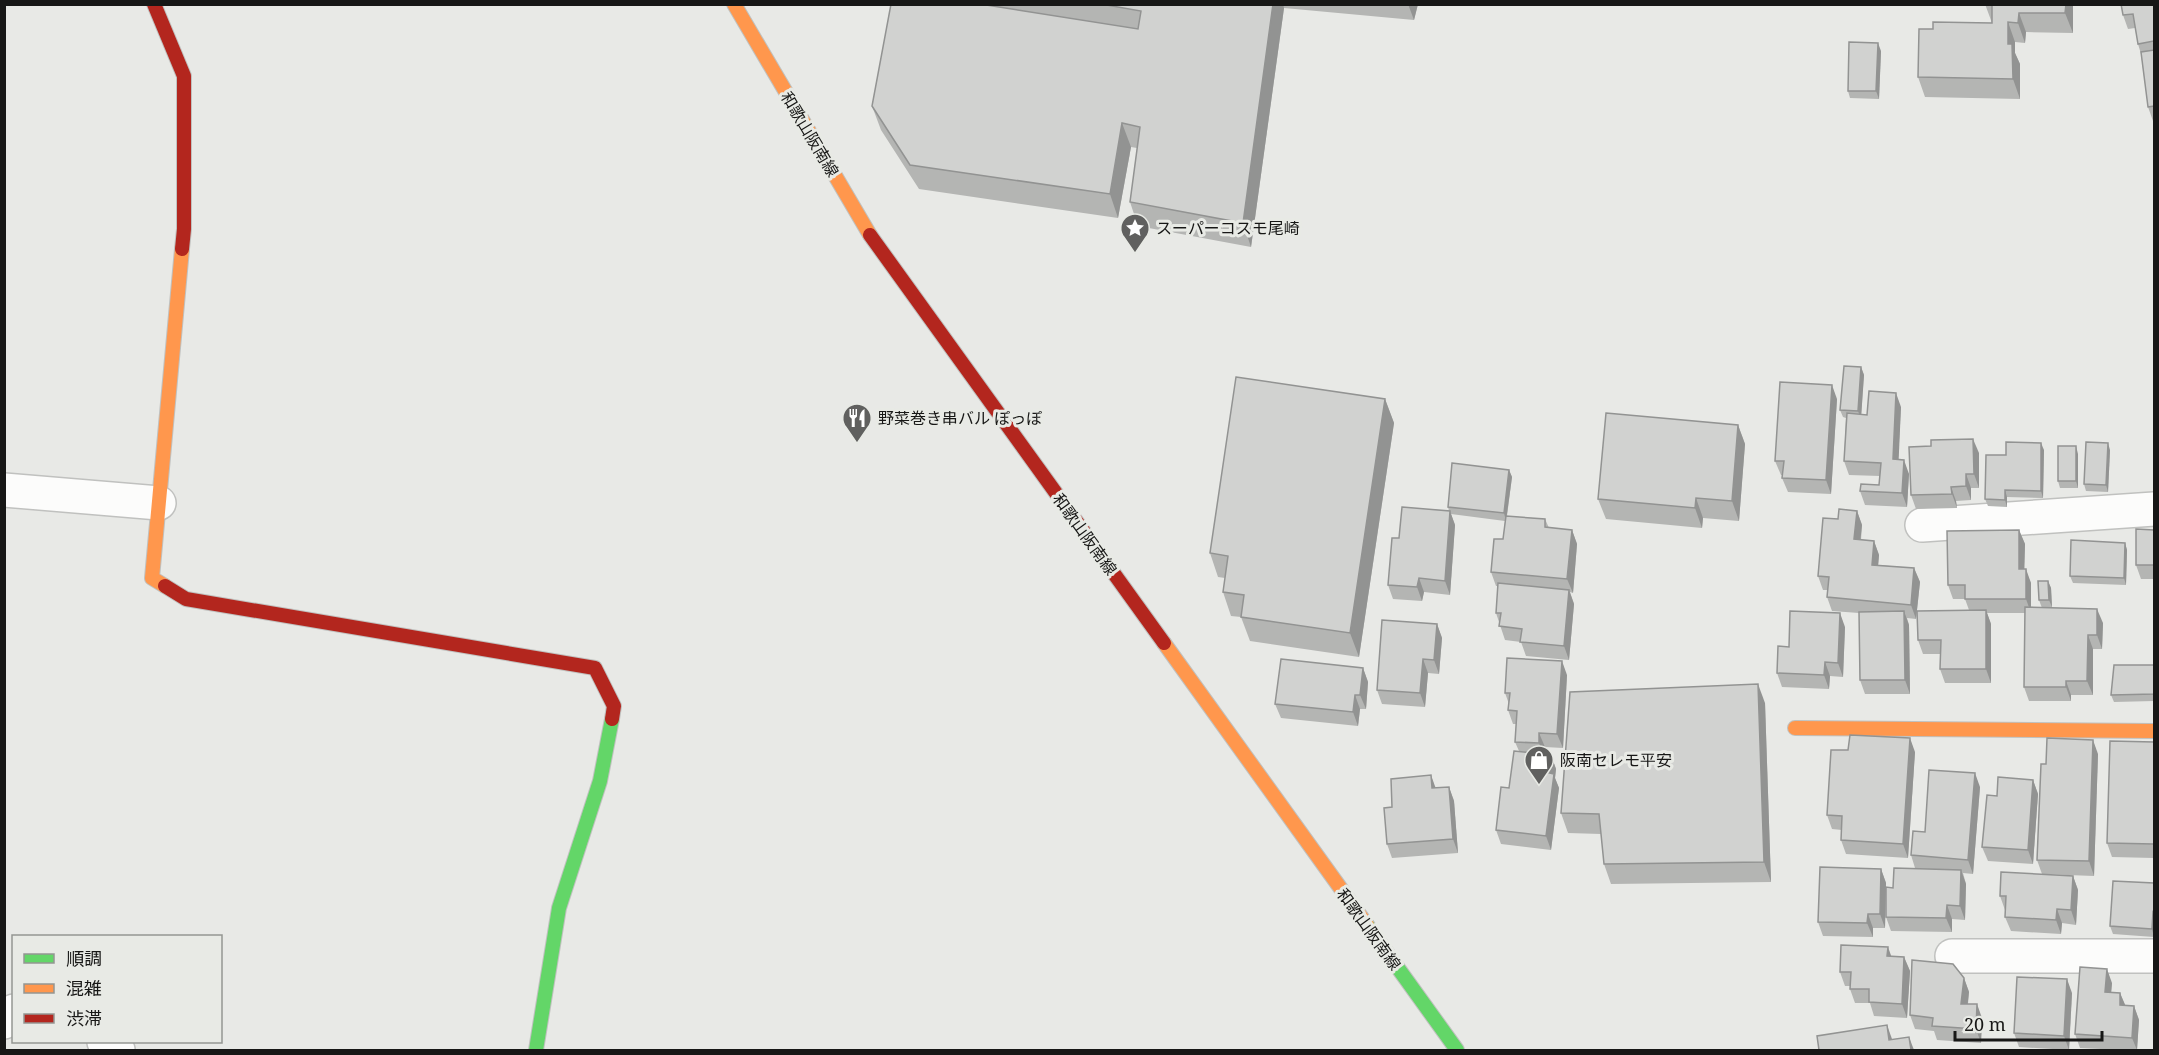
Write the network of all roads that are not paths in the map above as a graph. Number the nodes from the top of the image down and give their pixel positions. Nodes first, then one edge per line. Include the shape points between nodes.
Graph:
1 (154, 4) edge
2 (734, 4) edge
3 (4, 490) edge
4 (159, 503) junction
5 (2154, 509) edge
6 (1922, 525) dead end
7 (1795, 728) dead end
8 (2154, 731) edge
9 (1952, 956) dead end
10 (2154, 956) edge
11 (536, 1050) edge
12 (1457, 1050) edge

1 - 4 street via 184,76 184,229
2 - 12 street, 和歌山阪南線 via 877,246
3 - 4 street
4 - 11 street via 152,578 186,599 595,668 614,706 600,781 558,908
5 - 6 street
7 - 8 street
9 - 10 street

